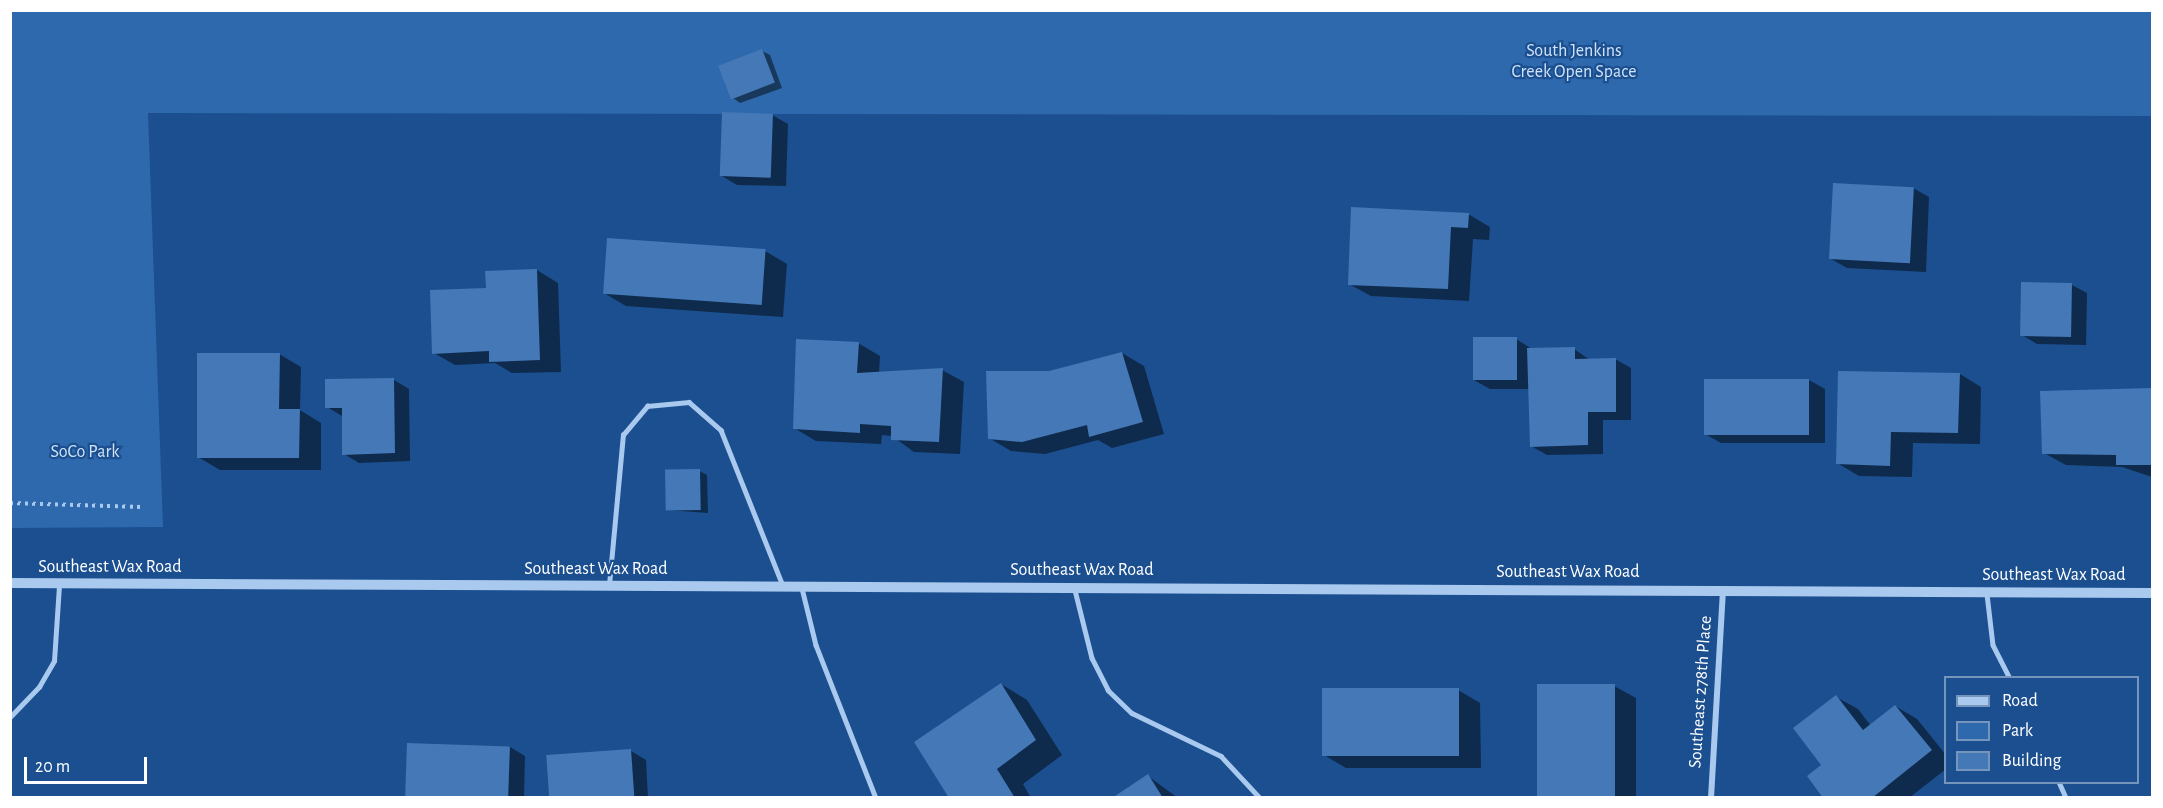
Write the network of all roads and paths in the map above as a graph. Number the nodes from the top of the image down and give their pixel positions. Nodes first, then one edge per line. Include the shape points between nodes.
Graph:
1 (10, 503) edge
2 (142, 507) dead end
3 (10, 583) edge
4 (60, 583) junction
5 (609, 585) junction
6 (783, 586) junction
7 (801, 586) junction
8 (1075, 587) junction
9 (1723, 589) junction
10 (1987, 591) junction
11 (2152, 593) edge
12 (2009, 676) edge
13 (10, 717) edge
14 (2059, 784) edge
15 (876, 798) edge
16 (1260, 798) edge
17 (1711, 798) edge
18 (2066, 798) edge

1 - 2 path
3 - 4 street, Southeast Wax Road
4 - 5 street, Southeast Wax Road
4 - 13 lane via 54,661 39,687
5 - 6 street, Southeast Wax Road
5 - 6 lane via 623,435 647,406 689,402 722,430
6 - 7 street, Southeast Wax Road
7 - 8 street, Southeast Wax Road
7 - 15 lane via 816,645
8 - 9 street, Southeast Wax Road
8 - 16 lane via 1092,658 1108,690 1132,713 1221,756
9 - 10 street, Southeast Wax Road
9 - 17 street, Southeast 278th Place
10 - 11 street, Southeast Wax Road
10 - 12 lane via 1993,645
14 - 18 lane

